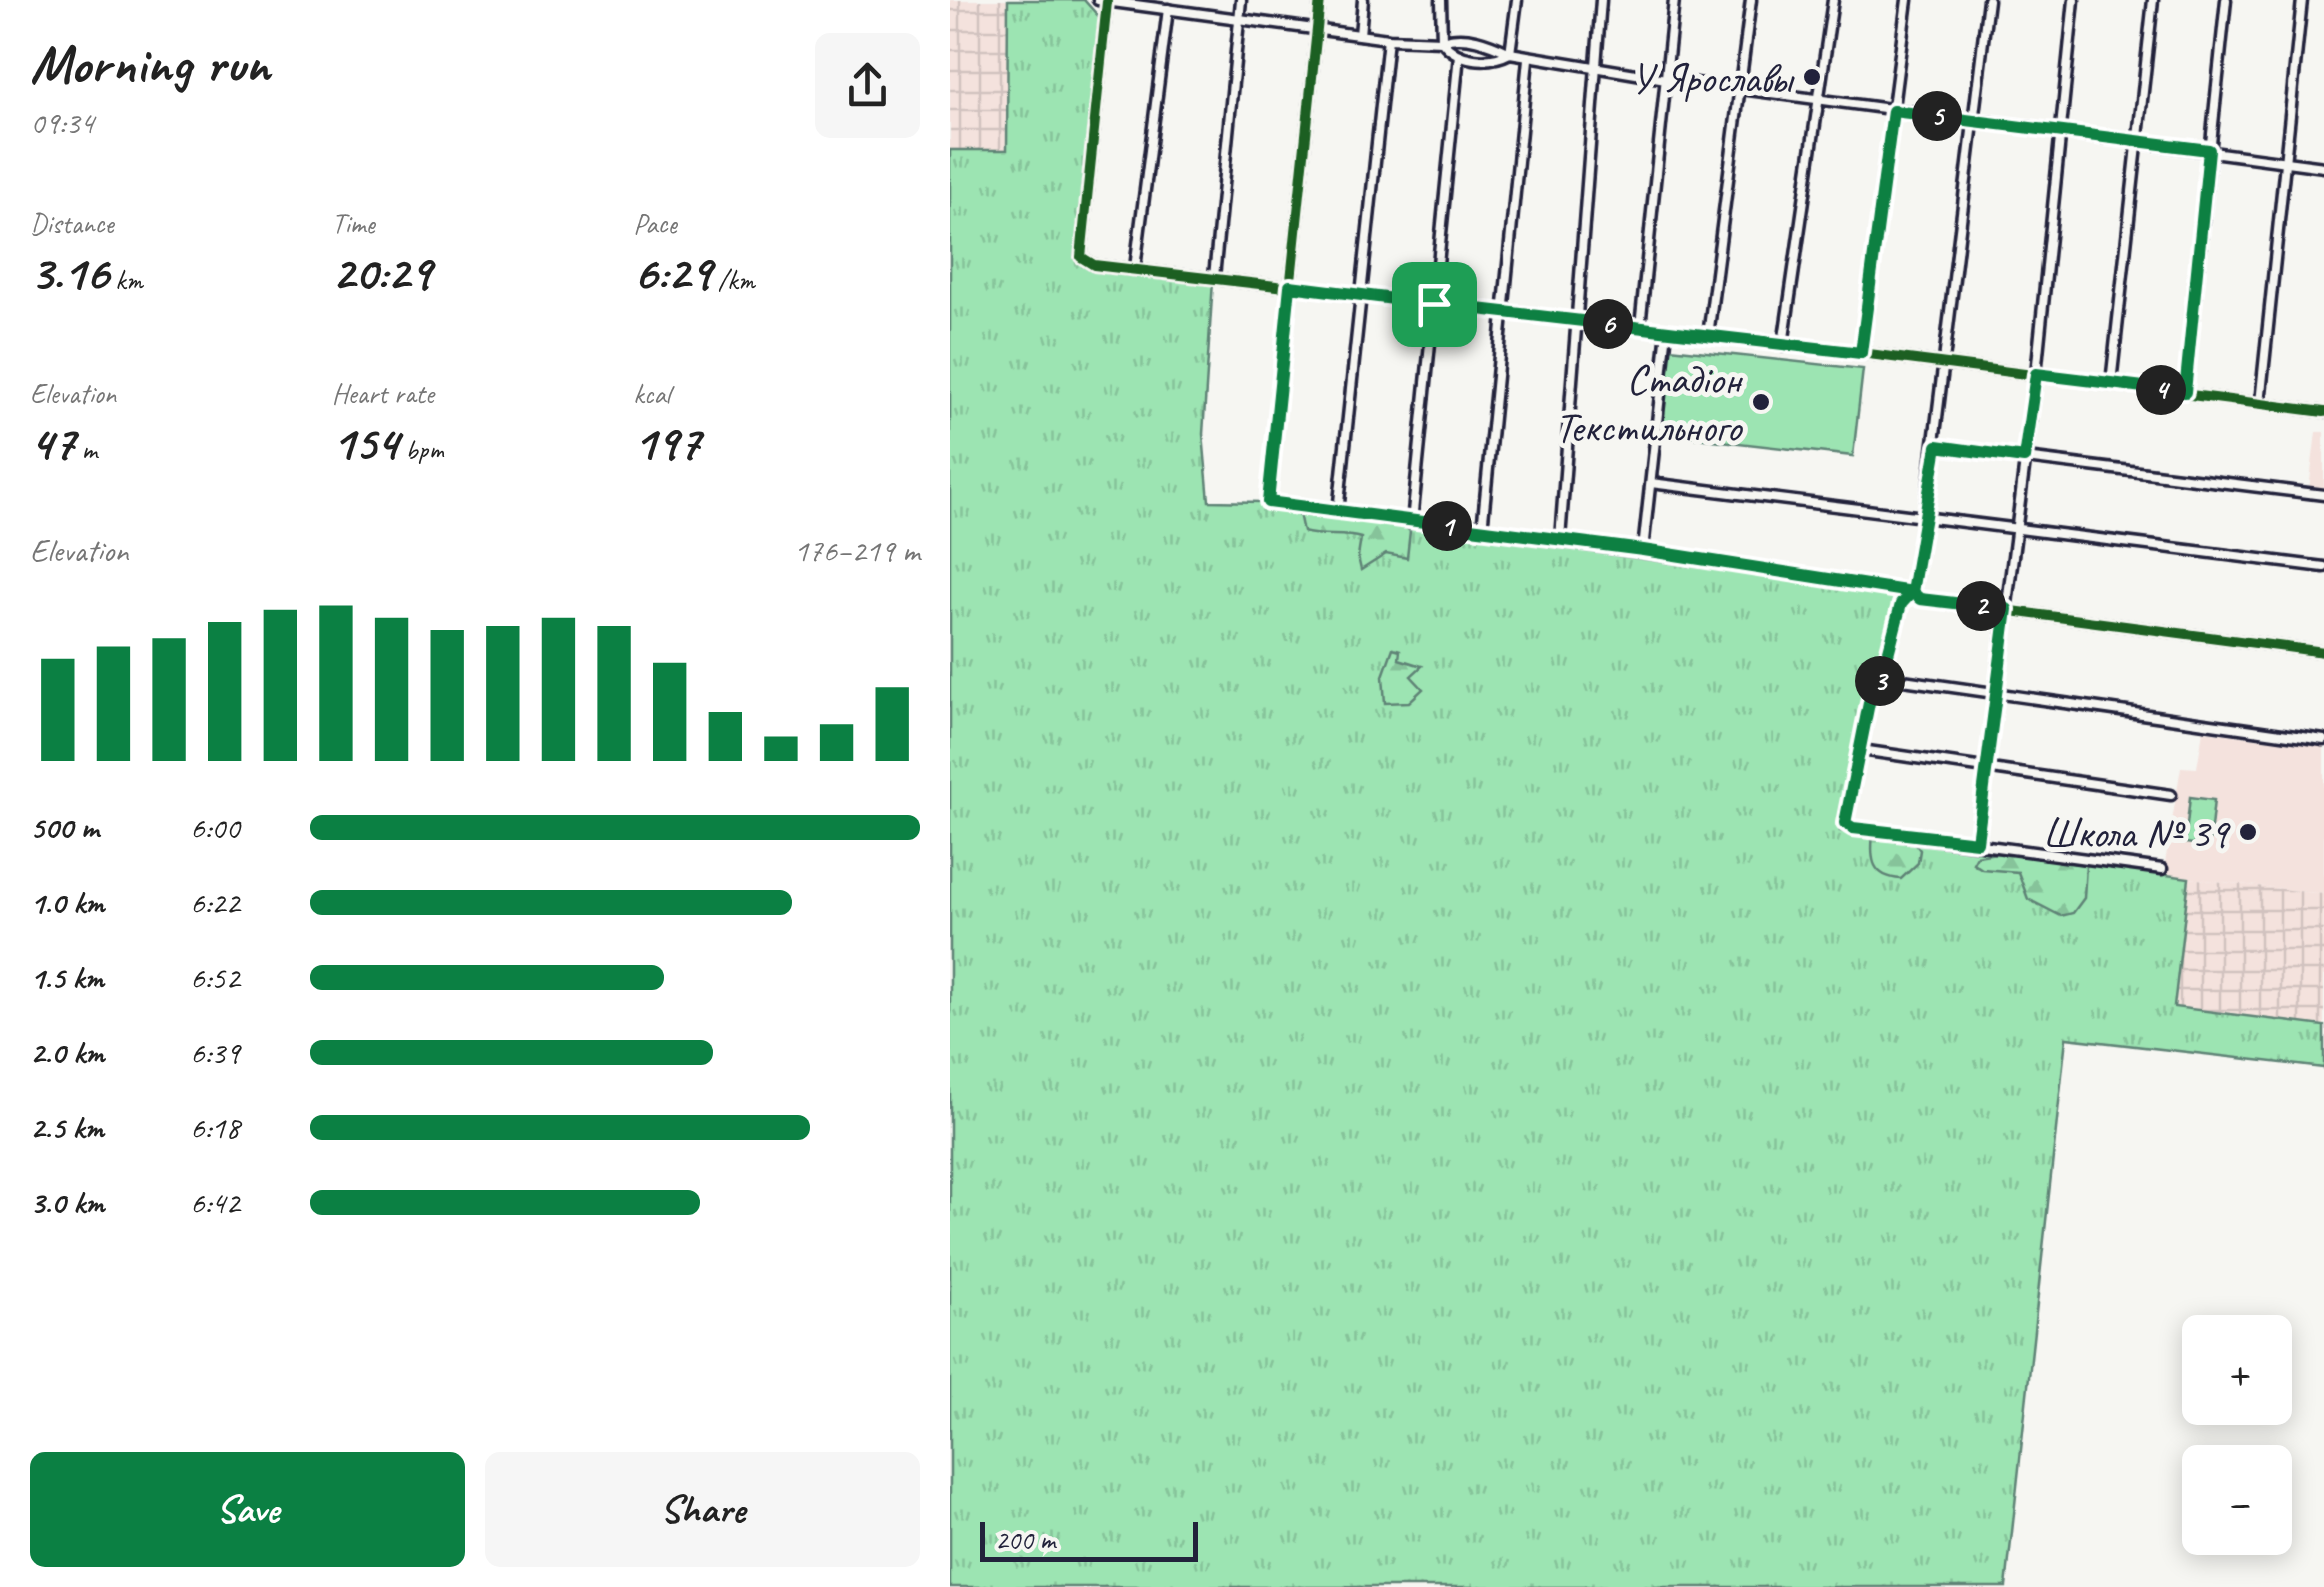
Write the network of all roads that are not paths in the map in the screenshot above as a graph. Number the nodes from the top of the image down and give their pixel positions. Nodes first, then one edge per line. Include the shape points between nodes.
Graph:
1 (1241, 0) edge
2 (1320, 0) edge
3 (1363, 0) edge
4 (1441, 0) edge
5 (1517, 0) edge
6 (1602, 0) edge
7 (1674, 0) edge
8 (1751, 0) edge
9 (1833, 0) edge
10 (1907, 0) edge
11 (1988, 0) edge
12 (2074, 0) edge
13 (2153, 0) edge
14 (2226, 0) edge
15 (2302, 0) edge
16 (1109, 1) edge
17 (1174, 6) edge
18 (1239, 17) junction
19 (1317, 29) junction
20 (1360, 35) junction
21 (1388, 40) junction
22 (1442, 41) junction
23 (1510, 53) junction
24 (1459, 55) junction
25 (1528, 59) junction
26 (1597, 69) junction
27 (1666, 79) junction
28 (1740, 88) junction
29 (1818, 99) junction
30 (1893, 111) junction
31 (1974, 120) junction
32 (2060, 132) junction
33 (2138, 140) junction
34 (2209, 150) junction
35 (2284, 162) junction
36 (2324, 168) edge
37 (1135, 268) junction
38 (1214, 277) junction
39 (1290, 286) junction
40 (1362, 295) junction
41 (1434, 304) junction
42 (1503, 312) junction
43 (1580, 321) junction
44 (1640, 328) junction
45 (1666, 331) junction
46 (1708, 336) junction
47 (1783, 345) junction
48 (1861, 353) junction
49 (1946, 364) junction
50 (2036, 374) junction
51 (2111, 384) junction
52 (2185, 392) junction
53 (2260, 404) junction
54 (2324, 412) edge
55 (1937, 446) junction
56 (2024, 458) junction
57 (1651, 483) junction
58 (2324, 494) edge
59 (1338, 512) junction
60 (1925, 516) junction
61 (1412, 522) junction
62 (2015, 528) junction
63 (1482, 530) junction
64 (1560, 540) junction
65 (1643, 550) junction
66 (2324, 567) edge
67 (1912, 592) junction
68 (2007, 609) junction
69 (2324, 652) edge
70 (1882, 677) junction
71 (1998, 695) junction
72 (2324, 740) edge
73 (1861, 750) junction
74 (1987, 770) junction
75 (2171, 795) dead end
76 (1977, 842) junction
77 (2162, 870) dead end

1 - 18 street
2 - 19 street
3 - 20 street
4 - 22 street
5 - 23 street
6 - 26 street
7 - 27 street
8 - 28 street
9 - 29 street
10 - 30 street
11 - 31 street
12 - 32 street
13 - 33 street
14 - 34 street
15 - 35 street
16 - 17 street
16 - 37 street via 1082,258
17 - 18 street
17 - 37 street
18 - 19 street
18 - 38 street
19 - 20 street
19 - 39 street
20 - 21 street
21 - 22 street
21 - 40 street
22 - 23 street via 1488,42
22 - 24 street
23 - 24 street via 1497,60
23 - 25 street
24 - 41 street
25 - 26 street
25 - 42 street
26 - 27 street
26 - 43 street
27 - 28 street
27 - 44 street
28 - 29 street
28 - 46 street
29 - 30 street
29 - 47 street
30 - 31 street
30 - 48 street
31 - 32 street
31 - 49 street
32 - 33 street
32 - 50 street
33 - 34 street
33 - 51 street
34 - 35 street
34 - 52 street
35 - 36 street
35 - 53 street
37 - 38 street
38 - 39 street
39 - 40 street
39 - 59 street via 1268,502
40 - 41 street
40 - 59 street
41 - 42 street
41 - 61 street
42 - 43 street
42 - 63 street
43 - 44 street
43 - 64 street
44 - 45 street
45 - 46 street
45 - 57 street
46 - 47 street
47 - 48 street
48 - 49 street
49 - 50 street
49 - 55 street
50 - 51 street
50 - 56 street
51 - 52 street
52 - 53 street
53 - 54 street
55 - 56 street
55 - 60 street
56 - 58 street
56 - 62 street
57 - 60 street
57 - 65 street
59 - 61 street
60 - 62 street
60 - 67 street
61 - 63 street
62 - 66 street
62 - 68 street
63 - 64 street
64 - 65 street
65 - 67 street
67 - 68 street via 1920,599
67 - 70 street via 1901,604
68 - 69 street
68 - 71 street
70 - 71 street
70 - 73 street via 1870,698
71 - 72 street
71 - 74 street
73 - 74 street
73 - 76 street via 1845,823
74 - 75 street
74 - 76 street
76 - 77 street

